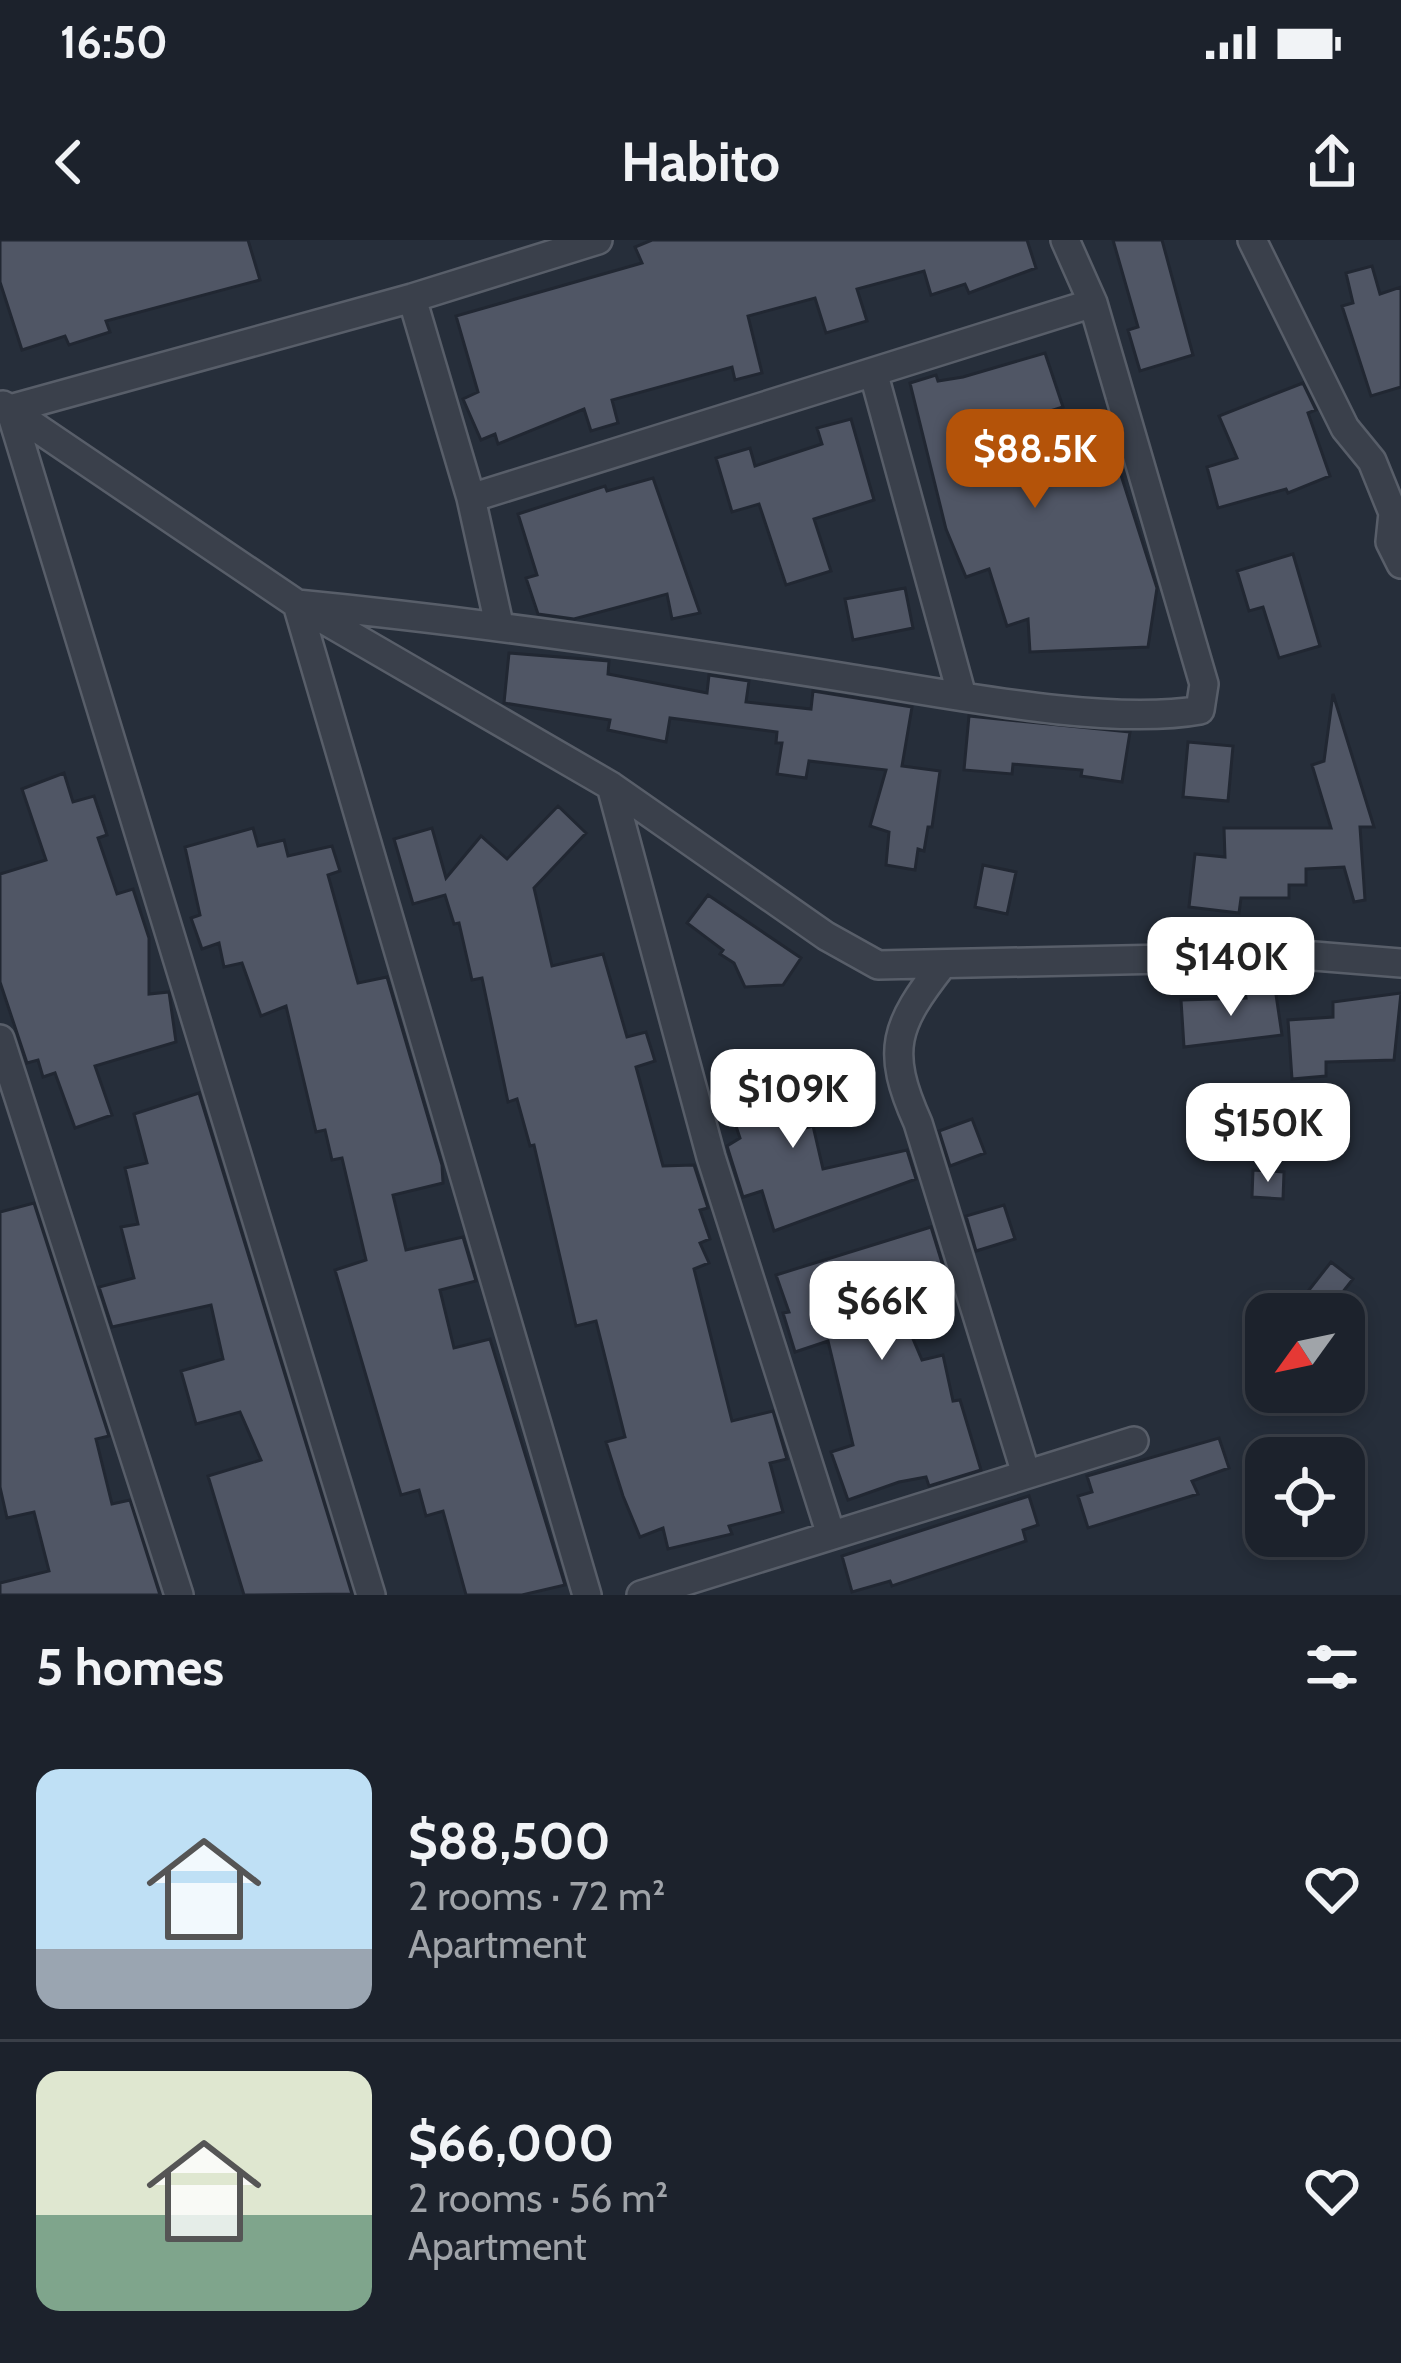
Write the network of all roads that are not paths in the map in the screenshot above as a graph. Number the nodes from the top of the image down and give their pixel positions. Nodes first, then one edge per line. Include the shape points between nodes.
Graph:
1 (598, 240) edge
2 (1065, 240) edge
3 (1252, 240) edge
4 (412, 298) junction
5 (1093, 303) junction
6 (874, 375) junction
7 (5, 406) edge
8 (471, 498) junction
9 (1401, 564) edge
10 (297, 604) junction
11 (499, 624) junction
12 (962, 696) junction
13 (611, 786) junction
14 (1401, 963) edge
15 (943, 964) junction
16 (0, 1039) edge
17 (1134, 1441) dead end
18 (1026, 1474) junction
19 (831, 1535) junction
20 (179, 1595) edge
21 (371, 1595) edge
22 (587, 1595) edge
23 (641, 1595) edge

1 - 4 street
2 - 5 street
3 - 9 street via 1345,428 1372,461 1393,513 1390,542
4 - 7 street
4 - 8 street
5 - 6 street
5 - 12 street via 1204,683 1200,710 1162,717
6 - 8 street
6 - 12 street
7 - 10 street
7 - 21 street
8 - 11 street
10 - 11 street
10 - 13 street
10 - 22 street
11 - 12 street
13 - 15 street via 856,953 878,964
13 - 19 street via 711,1157
14 - 15 street via 1314,956
15 - 18 street via 906,1010 898,1079
16 - 20 street
17 - 18 street
18 - 19 street
19 - 23 street

